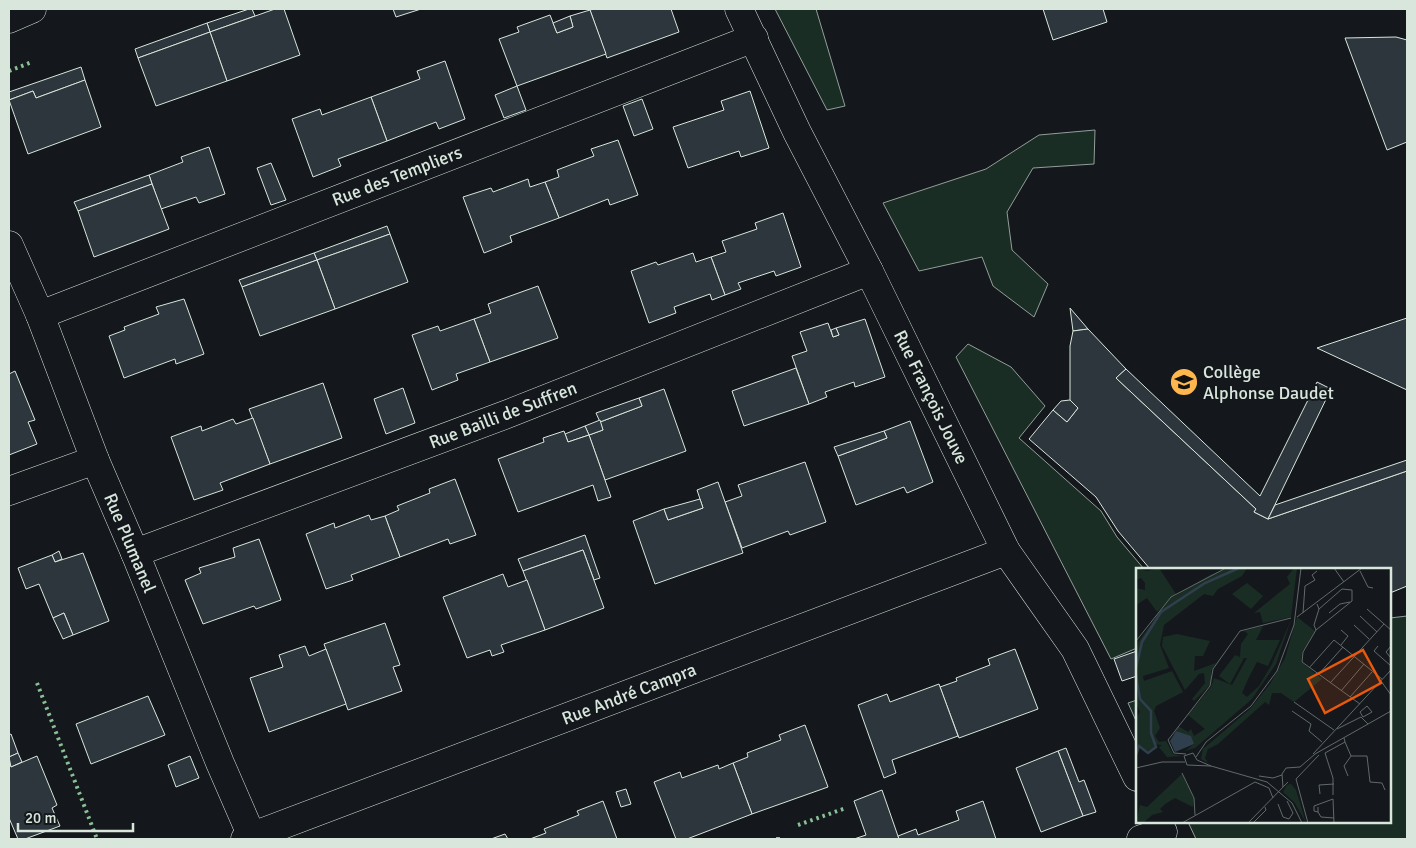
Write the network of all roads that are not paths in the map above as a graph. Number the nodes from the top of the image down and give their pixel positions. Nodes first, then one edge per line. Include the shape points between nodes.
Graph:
1 (32, 9) edge
2 (739, 9) edge
3 (9, 19) edge
4 (754, 38) junction
5 (9, 245) edge
6 (869, 271) junction
7 (40, 315) junction
8 (95, 460) junction
9 (9, 491) edge
10 (1006, 551) junction
11 (135, 553) junction
12 (1136, 775) edge
13 (250, 839) edge

1 - 3 street
2 - 4 street, Rue François Jouve
4 - 6 street, Rue François Jouve via 797,132
4 - 7 street, Rue des Templiers
5 - 7 street, Rue Plumanel
6 - 10 street, Rue François Jouve
6 - 11 street, Rue Bailli de Suffren via 510,413
7 - 8 street, Rue Plumanel
8 - 9 street
8 - 11 street, Rue Plumanel
10 - 12 street, Rue François Jouve via 1075,649
10 - 13 street, Rue André Campra
11 - 13 street, Rue Plumanel

